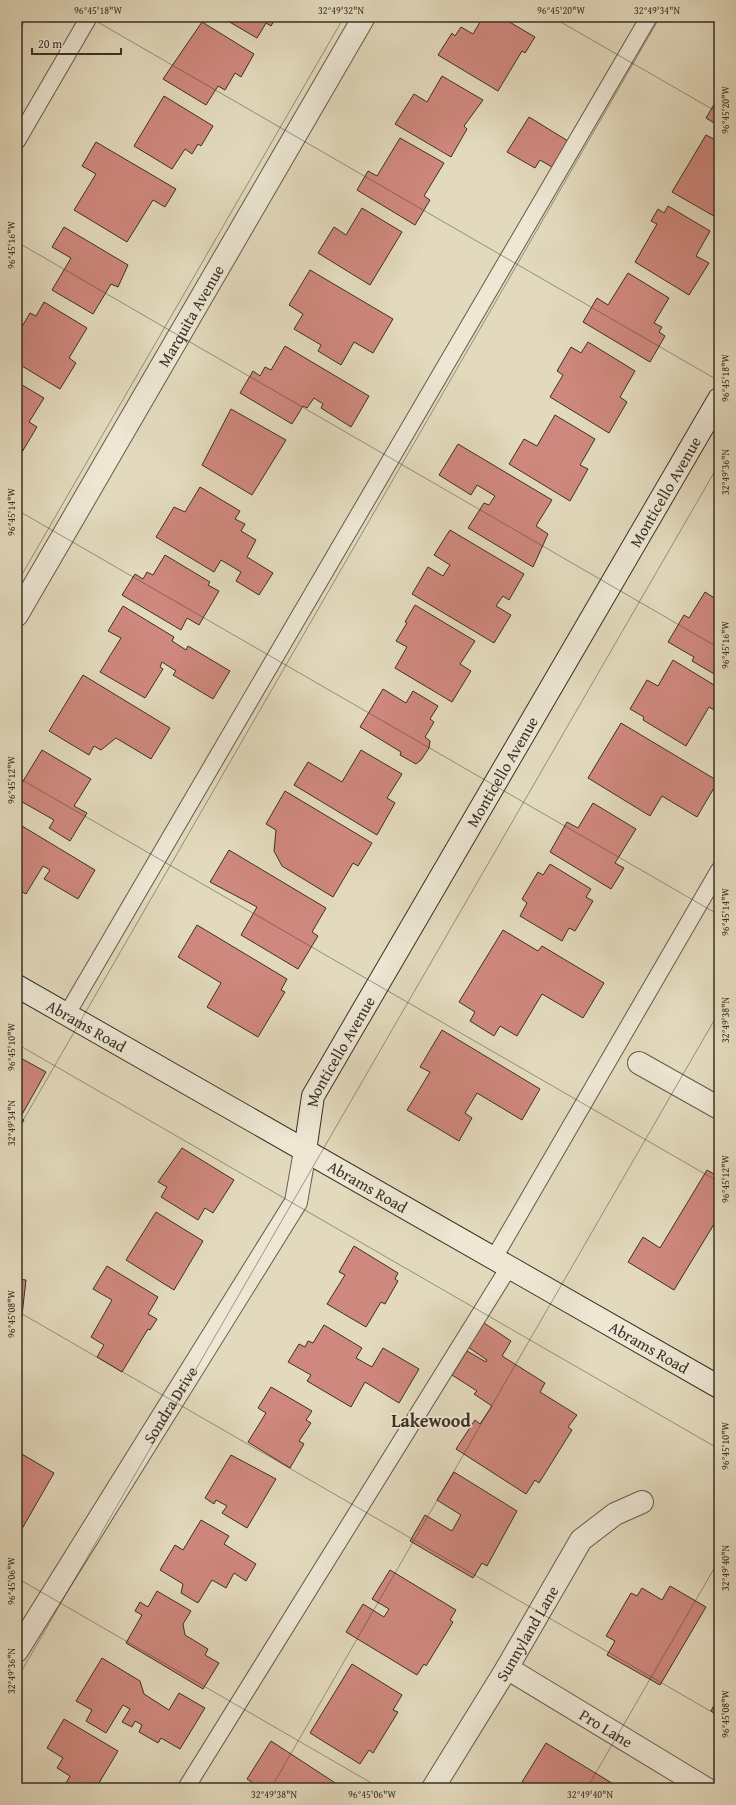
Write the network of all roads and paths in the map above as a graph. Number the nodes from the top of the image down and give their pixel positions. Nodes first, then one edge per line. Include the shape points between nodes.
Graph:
1 (89, 17) edge
2 (364, 17) edge
3 (649, 17) edge
4 (17, 141) edge
5 (719, 399) edge
6 (17, 615) edge
7 (719, 870) edge
8 (17, 986) edge
9 (67, 1014) junction
10 (639, 1063) dead end
11 (719, 1108) edge
12 (305, 1151) junction
13 (501, 1262) junction
14 (719, 1387) edge
15 (642, 1502) dead end
16 (17, 1651) edge
17 (507, 1668) junction
18 (695, 1785) edge
19 (186, 1788) edge
20 (433, 1788) edge

1 - 4 lane
2 - 6 street, Marquita Avenue
3 - 9 lane
5 - 12 street, Monticello Avenue via 313,1096
7 - 13 lane
8 - 9 street, Abrams Road
9 - 12 street, Abrams Road
10 - 11 street
12 - 13 street, Abrams Road
12 - 16 street, Sondra Drive via 296,1202
13 - 14 street, Abrams Road
13 - 19 lane
15 - 17 street, Sunnyland Lane via 615,1514 581,1540
17 - 18 street, Pro Lane
17 - 20 street, Sunnyland Lane

